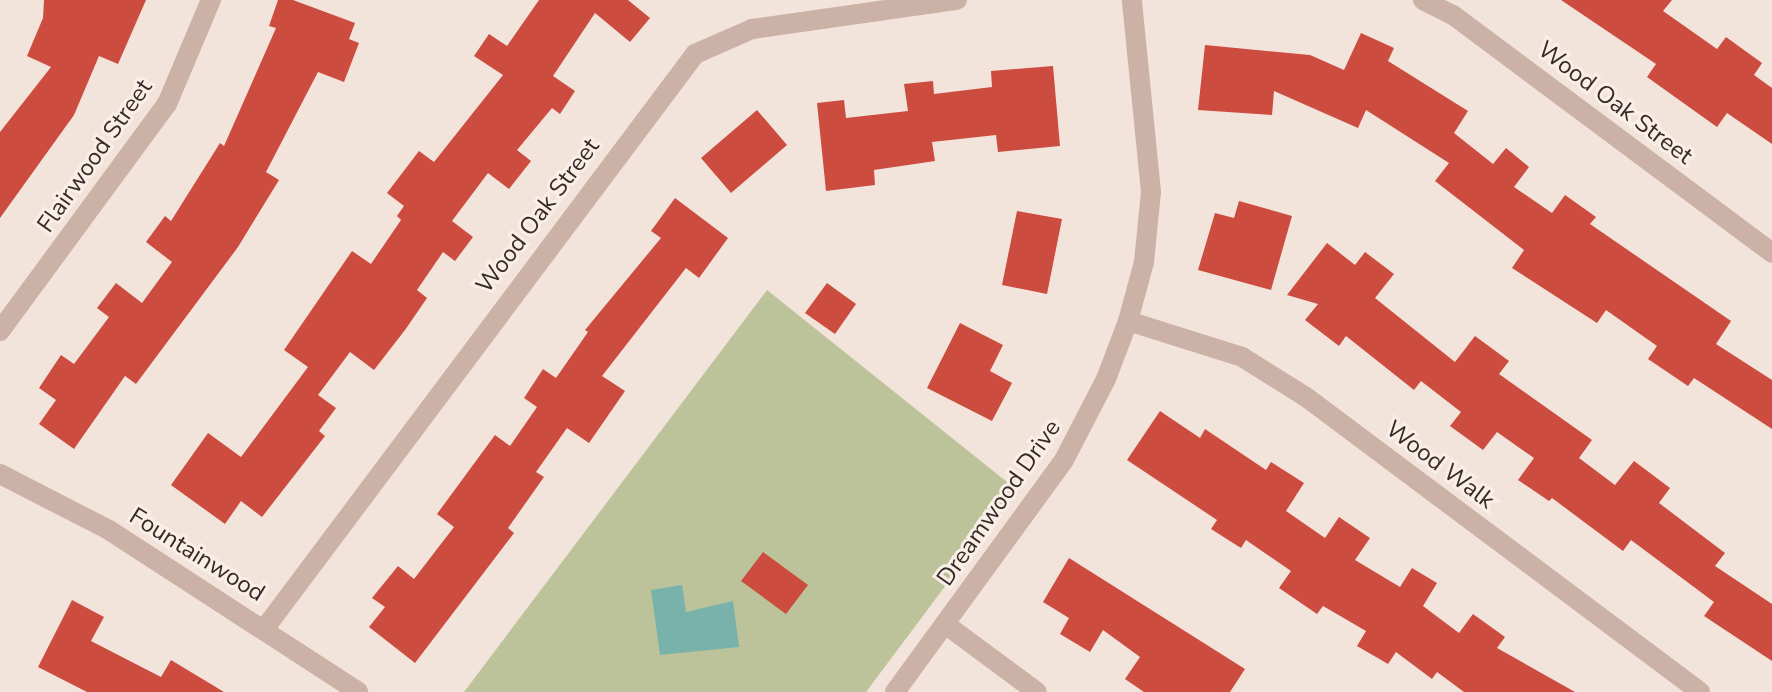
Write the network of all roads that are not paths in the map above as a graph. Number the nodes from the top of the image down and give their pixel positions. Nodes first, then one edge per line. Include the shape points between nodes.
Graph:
1 (211, 0) edge
2 (957, 0) edge
3 (1132, 0) edge
4 (1423, 0) edge
5 (1772, 253) edge
6 (1128, 321) junction
7 (0, 331) edge
8 (0, 474) edge
9 (945, 624) junction
10 (265, 628) junction
11 (358, 692) edge
12 (895, 692) edge
13 (1037, 692) edge
14 (1700, 692) edge

1 - 7 street, Flairwood Street via 167,104
2 - 10 street, Wood Oak Street via 752,29 695,54
3 - 6 street, Dreamwood Drive via 1151,192 1144,262
4 - 5 street, Wood Oak Street via 1453,15
6 - 9 street, Dreamwood Drive via 1094,406 1063,462
6 - 14 street, Wood Walk via 1242,357 1306,397
8 - 10 street, Fountainwood via 109,530
9 - 12 street, Dreamwood Drive
9 - 13 street
10 - 11 street, Fountainwood

